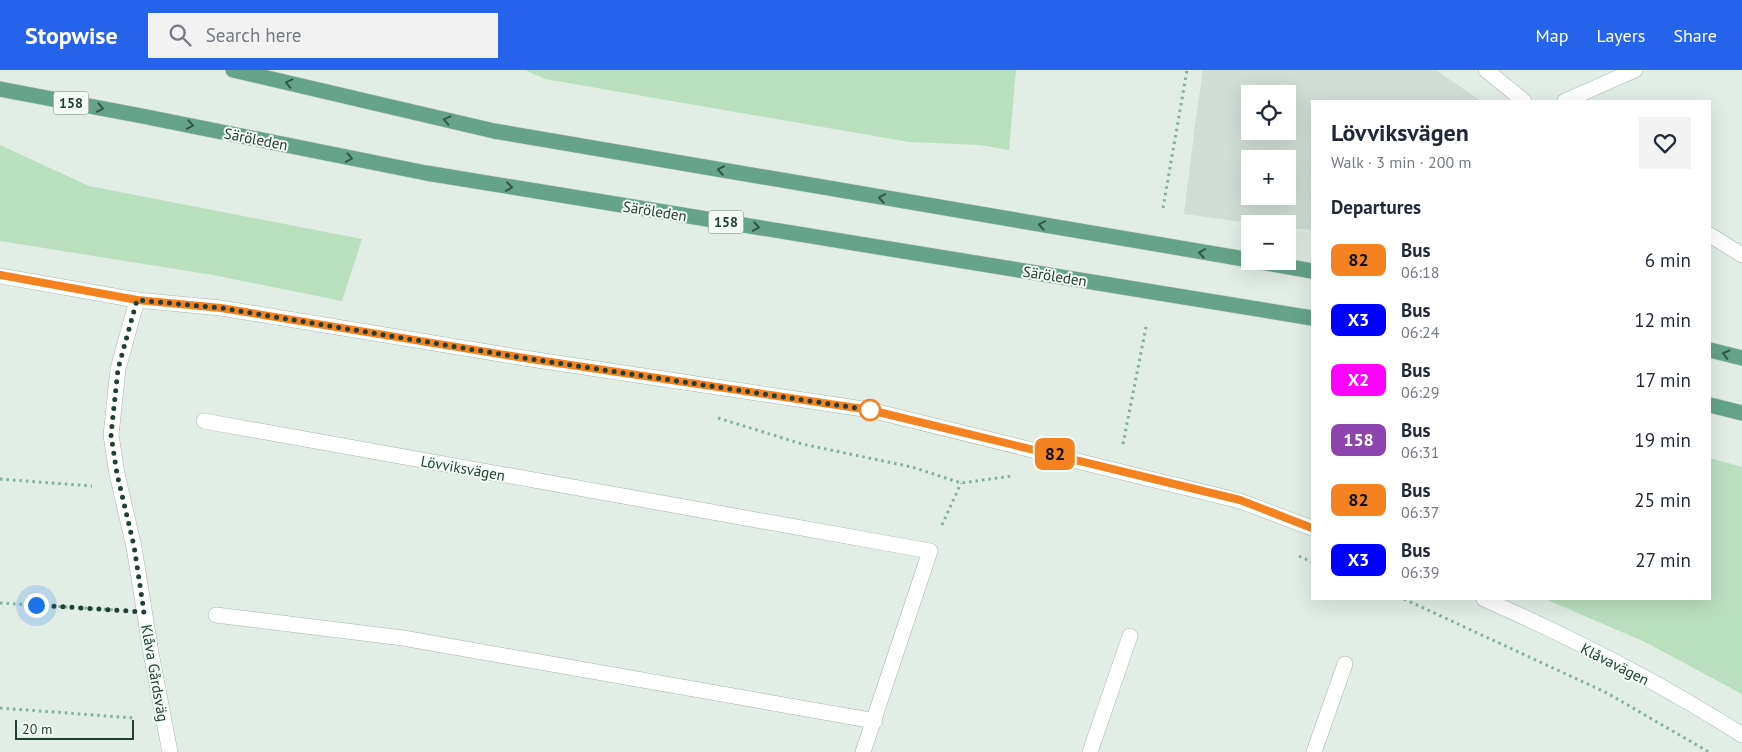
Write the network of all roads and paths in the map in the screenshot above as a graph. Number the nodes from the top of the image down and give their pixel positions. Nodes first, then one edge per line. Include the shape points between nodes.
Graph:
1 (233, 70) edge
2 (1187, 70) edge
3 (1486, 70) edge
4 (1635, 70) edge
5 (0, 89) edge
6 (1523, 100) edge
7 (1567, 100) edge
8 (1163, 208) dead end
9 (1711, 236) edge
10 (1742, 255) edge
11 (1241, 258) edge
12 (1296, 268) edge
13 (1311, 271) edge
14 (0, 276) edge
15 (137, 300) junction
16 (1311, 318) edge
17 (1146, 327) dead end
18 (1711, 350) edge
19 (1742, 358) edge
20 (1711, 405) edge
21 (1742, 412) edge
22 (714, 417) dead end
23 (204, 421) dead end
24 (1118, 470) junction
25 (1022, 477) dead end
26 (0, 479) edge
27 (961, 483) junction
28 (120, 489) junction
29 (1311, 528) edge
30 (930, 551) junction
31 (1295, 555) dead end
32 (1311, 562) edge
33 (1406, 600) edge
34 (1486, 600) edge
35 (0, 603) edge
36 (144, 612) junction
37 (216, 615) dead end
38 (1130, 636) dead end
39 (1346, 664) dead end
40 (0, 708) edge
41 (164, 720) junction
42 (875, 721) junction
43 (1742, 735) edge
44 (170, 752) edge
45 (863, 752) edge
46 (1090, 752) edge
47 (1314, 752) edge
48 (1708, 752) edge

11 -> 1 main road via 494,131
2 - 8 path
3 - 6 street
4 - 7 street
5 -> 16 main road, Säröleden / 158 via 426,174
9 - 10 street
12 - 13 main road
14 - 15 street
15 - 24 street via 221,308 862,409
15 - 28 street, Klåva Gårdsväg via 118,369 111,435
17 - 24 path
19 -> 18 main road
20 - 21 main road
22 - 27 path via 802,444 912,467
23 - 30 street, Lövviksvägen
24 - 29 street via 1240,500
25 - 27 path
26 - 28 path
27 - 30 path
28 - 36 street, Klåva Gårdsväg via 134,546
30 - 42 street
31 - 32 path
33 - 48 path via 1607,693
34 - 43 street, Klåvavägen via 1630,670
35 - 36 path
36 - 41 street, Klåva Gårdsväg
37 - 42 street via 403,638
38 - 46 street
39 - 47 street
40 - 41 path
41 - 44 street, Klåva Gårdsväg
42 - 45 street

